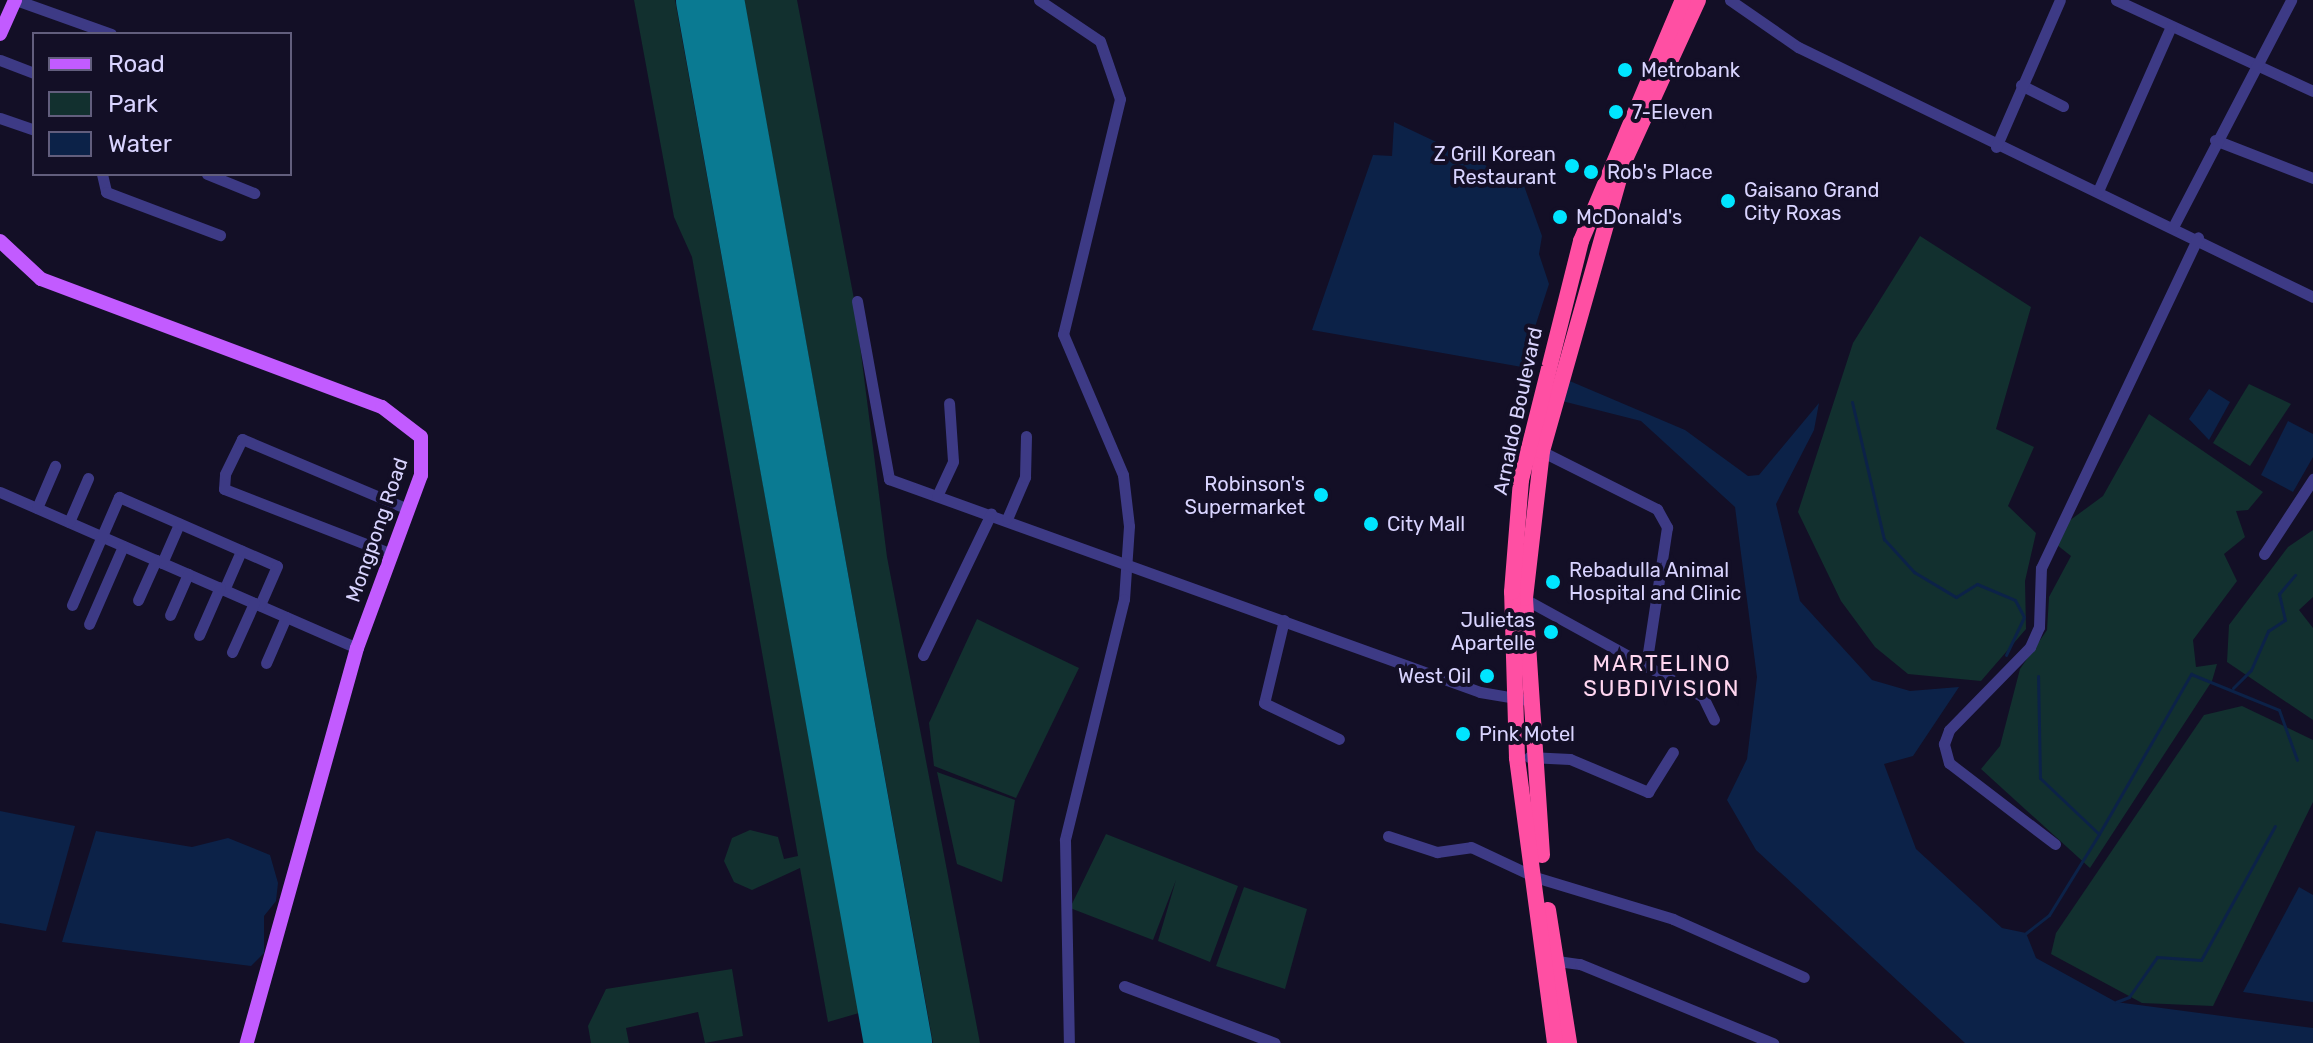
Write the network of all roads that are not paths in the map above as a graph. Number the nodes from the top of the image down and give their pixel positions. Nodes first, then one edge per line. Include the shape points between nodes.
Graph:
1 (16, 0) edge
2 (1039, 0) edge
3 (1683, 0) edge
4 (1698, 0) edge
5 (1730, 0) edge
6 (2060, 0) edge
7 (2116, 0) edge
8 (2291, 0) edge
9 (2171, 26) junction
10 (1, 32) edge
11 (105, 32) edge
12 (0, 60) edge
13 (2253, 67) junction
14 (32, 72) edge
15 (2021, 85) junction
16 (2313, 91) edge
17 (2063, 106) dead end
18 (0, 118) edge
19 (32, 129) edge
20 (2215, 140) junction
21 (1996, 147) junction
22 (102, 176) edge
23 (212, 176) edge
24 (2313, 178) edge
25 (2098, 191) junction
26 (254, 193) dead end
27 (2173, 227) junction
28 (220, 235) dead end
29 (2198, 237) junction
30 (0, 241) edge
31 (2313, 297) edge
32 (857, 301) dead end
33 (949, 403) dead end
34 (1026, 436) dead end
35 (1534, 449) junction
36 (55, 466) dead end
37 (88, 478) dead end
38 (2313, 479) edge
39 (0, 492) edge
40 (937, 496) junction
41 (37, 508) junction
42 (408, 509) junction
43 (991, 514) junction
44 (1007, 519) junction
45 (69, 522) junction
46 (179, 524) junction
47 (102, 536) junction
48 (123, 546) junction
49 (241, 551) junction
50 (389, 553) junction
51 (2264, 554) dead end
52 (159, 561) junction
53 (188, 574) junction
54 (222, 588) junction
55 (1518, 595) junction
56 (138, 600) dead end
57 (257, 604) junction
58 (72, 605) dead end
59 (170, 615) dead end
60 (286, 617) junction
61 (1284, 620) junction
62 (89, 624) dead end
63 (199, 635) dead end
64 (357, 648) junction
65 (232, 652) dead end
66 (923, 655) dead end
67 (266, 663) dead end
68 (1646, 666) junction
69 (1521, 700) junction
70 (1714, 720) dead end
71 (1339, 739) dead end
72 (1673, 752) dead end
73 (1524, 758) junction
74 (1388, 836) dead end
75 (2055, 844) dead end
76 (1540, 878) junction
77 (1546, 960) junction
78 (1804, 977) dead end
79 (1124, 986) dead end
80 (247, 1043) edge
81 (1069, 1043) edge
82 (1275, 1043) edge
83 (1555, 1043) edge
84 (1569, 1043) edge
85 (1773, 1043) edge

1 - 10 main road
1 - 11 street
2 - 81 street via 1100,41 1120,99 1063,334 1123,475 1129,526 1124,599 1065,840
3 - 35 highway, Arnaldo Boulevard via 1581,241
4 - 35 highway, Arnaldo Boulevard via 1623,164
5 - 21 street via 1798,47
6 - 15 street
7 - 9 street
8 - 13 street
9 - 13 street
9 - 25 street
12 - 14 street
13 - 16 street
13 - 20 street
15 - 17 street
15 - 21 street
18 - 19 street
20 - 24 street
20 - 27 street
21 - 25 street
22 - 28 street via 106,192
23 - 26 street
25 - 27 street
27 - 29 street
29 - 31 street
29 - 75 street via 2041,568 2039,627 2030,647 1949,730 1944,744 1949,763
30 - 42 main road, Mongpong Road via 41,279 382,407 410,424 425,453
32 - 40 street via 889,479
33 - 40 street via 953,461
34 - 44 street via 1025,477
35 - 55 highway, Arnaldo Boulevard
35 - 68 street via 1657,509 1667,527
36 - 41 street
37 - 45 street
38 - 51 street
39 - 41 street
40 - 43 street
41 - 45 street
42 - 50 main road, Mongpong Road
42 - 50 street via 242,439 225,474 224,489
43 - 44 street
43 - 66 street
44 - 61 street
45 - 47 street
46 - 47 street via 119,497
46 - 49 street
46 - 52 street
47 - 48 street
47 - 58 street
48 - 52 street
48 - 62 street
49 - 54 street
49 - 57 street via 277,566
50 - 64 main road, Mongpong Road
52 - 53 street
52 - 56 street
53 - 54 street
53 - 59 street
54 - 57 street
54 - 63 street
55 - 68 street
55 - 69 highway, Arnaldo Boulevard
57 - 60 street
57 - 65 street
60 - 64 street
60 - 67 street
61 - 69 street
61 - 71 street via 1264,703
64 - 80 main road, Mongpong Road
68 - 70 street via 1703,697
69 - 73 highway, Arnaldo Boulevard
72 - 73 street via 1648,792 1570,759
73 - 76 highway, Arnaldo Boulevard
74 - 76 street via 1437,852 1471,847
76 - 77 highway, Arnaldo Boulevard
76 - 78 street via 1673,919
77 - 83 highway, Arnaldo Boulevard
77 - 84 highway, Arnaldo Boulevard
77 - 85 street
79 - 82 street

